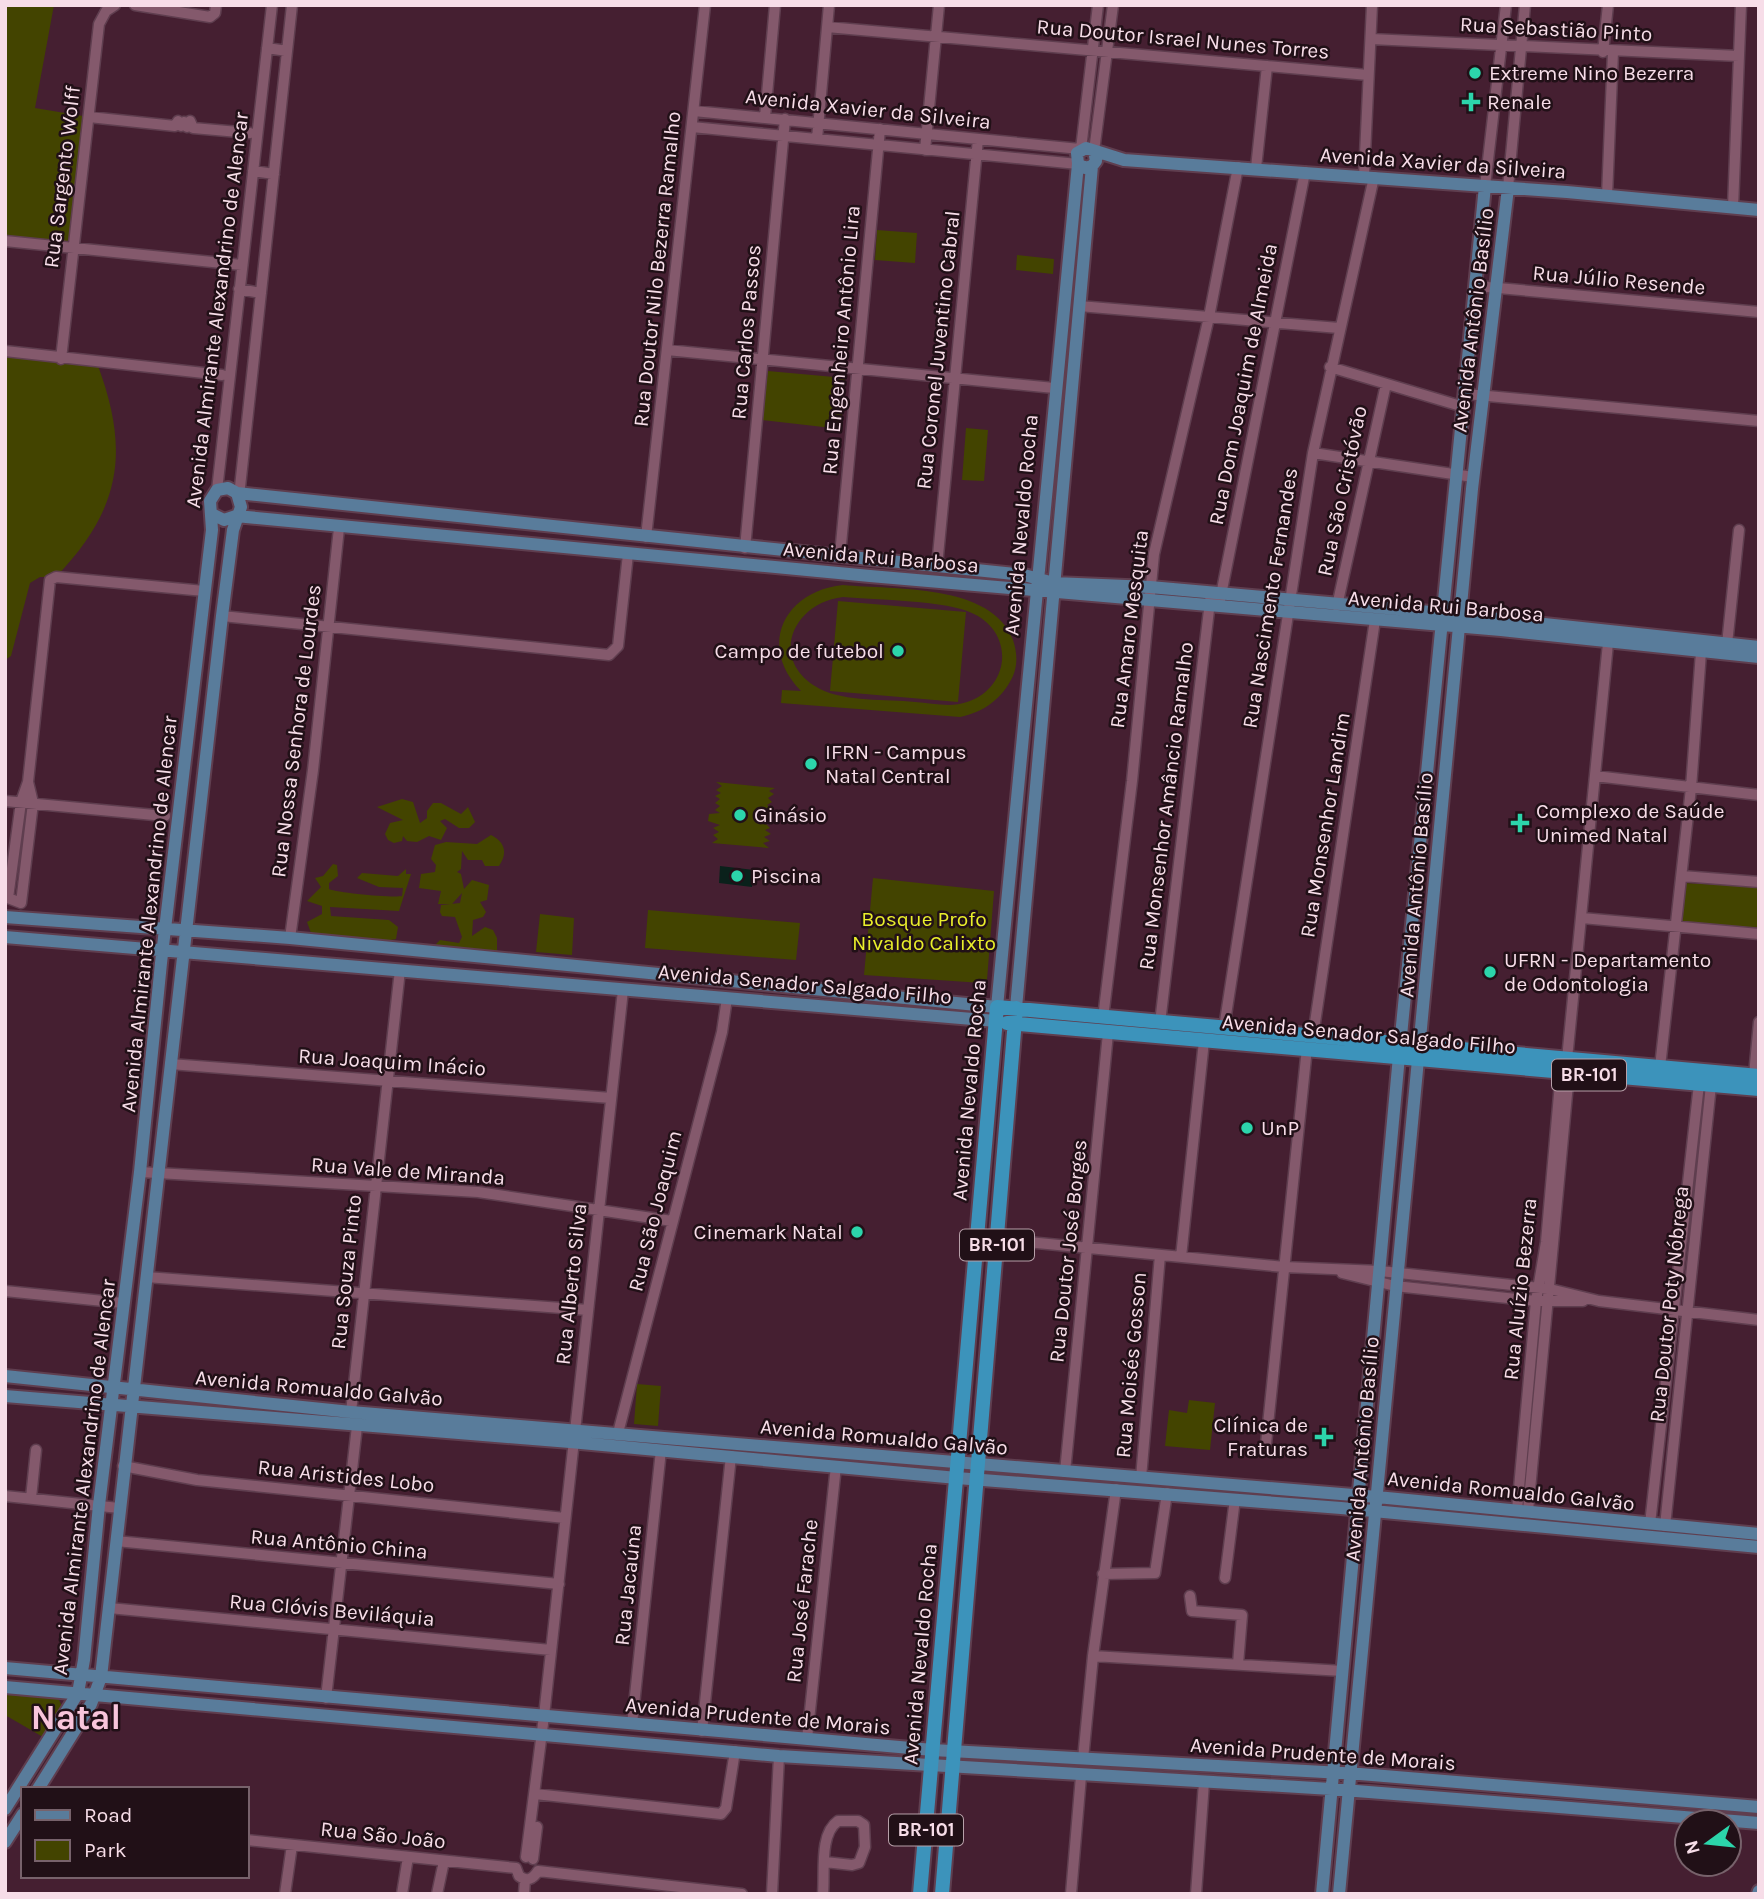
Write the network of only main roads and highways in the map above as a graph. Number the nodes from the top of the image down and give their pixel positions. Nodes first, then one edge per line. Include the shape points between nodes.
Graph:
1 (1087, 150) junction
2 (1124, 160) junction
3 (1078, 164) junction
4 (1092, 166) junction
5 (1485, 186) junction
6 (1508, 188) junction
7 (1759, 210) edge
8 (217, 490) joint
9 (237, 493) junction
10 (212, 514) junction
11 (236, 516) junction
12 (253, 518) junction
13 (212, 530) junction
14 (232, 535) junction
15 (677, 541) junction
16 (855, 556) junction
17 (672, 558) junction
18 (875, 559) junction
19 (849, 574) junction
20 (870, 576) junction
21 (1038, 577) junction
22 (1054, 588) junction
23 (1037, 591) junction
24 (1287, 606) junction
25 (1441, 619) junction
26 (1459, 620) junction
27 (1759, 647) edge
28 (1759, 657) edge
29 (5, 917) edge
30 (165, 931) junction
31 (185, 932) junction
32 (5, 937) edge
33 (163, 948) junction
34 (182, 950) junction
35 (821, 992) junction
36 (820, 1008) junction
37 (996, 1014) junction
38 (1016, 1016) junction
39 (1310, 1042) junction
40 (1400, 1049) junction
41 (1420, 1051) junction
42 (1566, 1068) junction
43 (1757, 1080) edge
44 (1389, 1179) junction
45 (1402, 1212) junction
46 (131, 1246) junction
47 (148, 1253) junction
48 (5, 1376) edge
49 (113, 1388) junction
50 (133, 1390) junction
51 (5, 1396) edge
52 (111, 1405) junction
53 (1385, 1406) junction
54 (131, 1407) junction
55 (1367, 1421) junction
56 (574, 1436) junction
57 (958, 1471) junction
58 (975, 1472) junction
59 (1359, 1495) junction
60 (1377, 1497) junction
61 (1357, 1509) junction
62 (1376, 1512) junction
63 (1759, 1534) edge
64 (1759, 1547) edge
65 (5, 1668) edge
66 (82, 1675) junction
67 (101, 1677) junction
68 (5, 1687) edge
69 (78, 1693) junction
70 (96, 1694) junction
71 (933, 1750) junction
72 (954, 1751) junction
73 (932, 1766) junction
74 (953, 1767) junction
75 (1332, 1772) junction
76 (1348, 1773) junction
77 (39, 1787) edge
78 (1331, 1789) junction
79 (1347, 1791) junction
80 (1759, 1807) edge
81 (5, 1811) edge
82 (21, 1817) edge
83 (1759, 1823) edge
84 (5, 1842) edge
85 (920, 1894) edge
86 (942, 1894) edge
87 (1322, 1894) edge
88 (1339, 1894) edge

1 - 2 main road, Avenida Xavier da Silveira
1 - 3 main road via 1076,156
1 - 4 main road via 1096,157
2 - 4 main road, Avenida Xavier da Silveira
2 - 5 main road, Avenida Xavier da Silveira
3 - 4 main road
3 - 21 main road, Avenida Nevaldo Rocha
4 - 22 main road, Avenida Nevaldo Rocha
5 - 6 main road, Avenida Xavier da Silveira
5 - 25 main road, Avenida Antônio Basílio
6 - 7 main road, Avenida Xavier da Silveira
6 - 26 main road, Avenida Antônio Basílio
8 - 9 main road, Avenida Rui Barbosa via 228,488
8 - 10 main road, Avenida Almirante Alexandrino de Alencar via 210,501
9 - 11 main road, Avenida Almirante Alexandrino de Alencar via 241,502
9 - 15 main road, Avenida Rui Barbosa
10 - 11 main road, Avenida Rui Barbosa via 224,520
10 - 13 main road, Avenida Almirante Alexandrino de Alencar
11 - 12 main road, Avenida Rui Barbosa
11 - 14 main road, Avenida Almirante Alexandrino de Alencar
12 - 14 main road via 242,522
12 - 17 main road, Avenida Rui Barbosa
13 - 14 main road via 224,523
13 - 30 main road, Avenida Almirante Alexandrino de Alencar
14 - 31 main road, Avenida Almirante Alexandrino de Alencar
15 - 16 main road, Avenida Rui Barbosa
15 - 17 main road
16 - 18 main road, Avenida Rui Barbosa
16 - 19 main road
17 - 19 main road, Avenida Rui Barbosa
18 - 20 main road
18 - 21 main road, Avenida Rui Barbosa
19 - 20 main road, Avenida Rui Barbosa
20 - 23 main road, Avenida Rui Barbosa
21 - 22 main road, Avenida Rui Barbosa
21 - 23 main road, Avenida Nevaldo Rocha
22 - 23 main road, Avenida Rui Barbosa
22 - 24 main road, Avenida Rui Barbosa
22 - 38 main road, Avenida Nevaldo Rocha
23 - 37 main road, Avenida Nevaldo Rocha
24 - 25 main road, Avenida Rui Barbosa via 1337,606
24 - 25 main road, Avenida Rui Barbosa via 1376,620
25 - 26 main road, Avenida Rui Barbosa
25 - 40 main road, Avenida Antônio Basílio
26 - 27 main road, Avenida Rui Barbosa
26 - 28 main road, Avenida Rui Barbosa via 1608,643
26 - 41 main road, Avenida Antônio Basílio
29 - 30 main road, Avenida Senador Salgado Filho
30 - 31 main road, Avenida Senador Salgado Filho
30 - 33 main road, Avenida Almirante Alexandrino de Alencar
31 - 34 main road, Avenida Almirante Alexandrino de Alencar
31 - 35 main road, Avenida Senador Salgado Filho via 290,938
32 - 33 main road, Avenida Senador Salgado Filho
33 - 34 main road, Avenida Senador Salgado Filho
33 - 46 main road, Avenida Almirante Alexandrino de Alencar
34 - 36 main road, Avenida Senador Salgado Filho
34 - 47 main road, Avenida Almirante Alexandrino de Alencar
35 - 36 main road via 827,998
35 - 37 main road, Avenida Senador Salgado Filho
36 - 37 main road, Avenida Senador Salgado Filho
37 - 38 highway, Avenida Senador Salgado Filho / BR-101
37 - 57 highway, Avenida Nevaldo Rocha / BR-101
38 - 39 highway, Avenida Senador Salgado Filho / BR-101 via 1224,1028
38 - 39 highway, Avenida Senador Salgado Filho / BR-101 via 1108,1033 1204,1041
38 - 58 highway, Avenida Nevaldo Rocha / BR-101
39 - 40 highway, Avenida Senador Salgado Filho / BR-101
40 - 41 highway, Avenida Senador Salgado Filho / BR-101
40 - 44 main road, Avenida Antônio Basílio
41 - 42 highway, Avenida Senador Salgado Filho / BR-101
41 - 45 main road, Avenida Antônio Basílio
42 - 43 highway, Avenida Senador Salgado Filho / BR-101 via 1660,1067
42 - 43 highway, Avenida Senador Salgado Filho / BR-101 via 1705,1085
44 - 45 main road
44 - 55 main road, Avenida Antônio Basílio
45 - 53 main road, Avenida Antônio Basílio
46 - 47 main road via 136,1240 143,1242
46 - 49 main road, Avenida Almirante Alexandrino de Alencar
47 - 50 main road, Avenida Almirante Alexandrino de Alencar
48 - 49 main road, Avenida Romualdo Galvão
49 - 50 main road, Avenida Romualdo Galvão
49 - 52 main road, Avenida Almirante Alexandrino de Alencar
50 - 54 main road, Avenida Almirante Alexandrino de Alencar
50 - 56 main road, Avenida Romualdo Galvão
51 - 52 main road, Avenida Romualdo Galvão
52 - 54 main road, Avenida Romualdo Galvão
52 - 66 main road, Avenida Almirante Alexandrino de Alencar
53 - 55 main road
53 - 60 main road, Avenida Antônio Basílio
54 - 56 main road, Avenida Romualdo Galvão via 357,1426
54 - 67 main road, Avenida Almirante Alexandrino de Alencar
55 - 59 main road, Avenida Antônio Basílio
56 - 57 main road, Avenida Romualdo Galvão via 661,1450 836,1466
56 - 57 main road, Avenida Romualdo Galvão via 618,1433
57 - 58 main road, Avenida Romualdo Galvão
57 - 71 highway, Avenida Nevaldo Rocha / BR-101
58 - 59 main road, Avenida Romualdo Galvão via 1065,1472
58 - 61 main road, Avenida Romualdo Galvão
58 - 72 highway, Avenida Nevaldo Rocha / BR-101
59 - 60 main road, Avenida Romualdo Galvão
59 - 61 main road, Avenida Antônio Basílio
60 - 62 main road, Avenida Antônio Basílio
60 - 63 main road, Avenida Romualdo Galvão
61 - 62 main road, Avenida Romualdo Galvão
61 - 75 main road, Avenida Antônio Basílio
62 - 64 main road, Avenida Romualdo Galvão
62 - 76 main road, Avenida Antônio Basílio
65 - 66 main road, Avenida Prudente de Morais
66 - 67 main road, Avenida Prudente de Morais
66 - 69 main road, Avenida Almirante Alexandrino de Alencar
67 - 70 main road, Avenida Almirante Alexandrino de Alencar
67 - 71 main road, Avenida Prudente de Morais
68 - 69 main road, Avenida Prudente de Morais
69 - 70 main road, Avenida Prudente de Morais
69 - 81 main road, Avenida Almirante Alexandrino de Alencar
70 - 73 main road, Avenida Prudente de Morais
70 - 77 main road, Avenida Almirante Alexandrino de Alencar
71 - 72 main road, Avenida Prudente de Morais
71 - 73 highway, Avenida Nevaldo Rocha / BR-101
72 - 74 highway, Avenida Nevaldo Rocha / BR-101
72 - 75 main road, Avenida Prudente de Morais
73 - 74 main road, Avenida Prudente de Morais
73 - 85 highway, Avenida Nevaldo Rocha / BR-101
74 - 78 main road, Avenida Prudente de Morais
74 - 86 highway, Avenida Nevaldo Rocha / BR-101
75 - 76 main road, Avenida Prudente de Morais
75 - 78 main road, Avenida Antônio Basílio
76 - 79 main road, Avenida Antônio Basílio
76 - 80 main road, Avenida Prudente de Morais
78 - 79 main road, Avenida Prudente de Morais
78 - 87 main road, Avenida Antônio Basílio
79 - 83 main road, Avenida Prudente de Morais
79 - 88 main road, Avenida Antônio Basílio
82 - 84 main road

